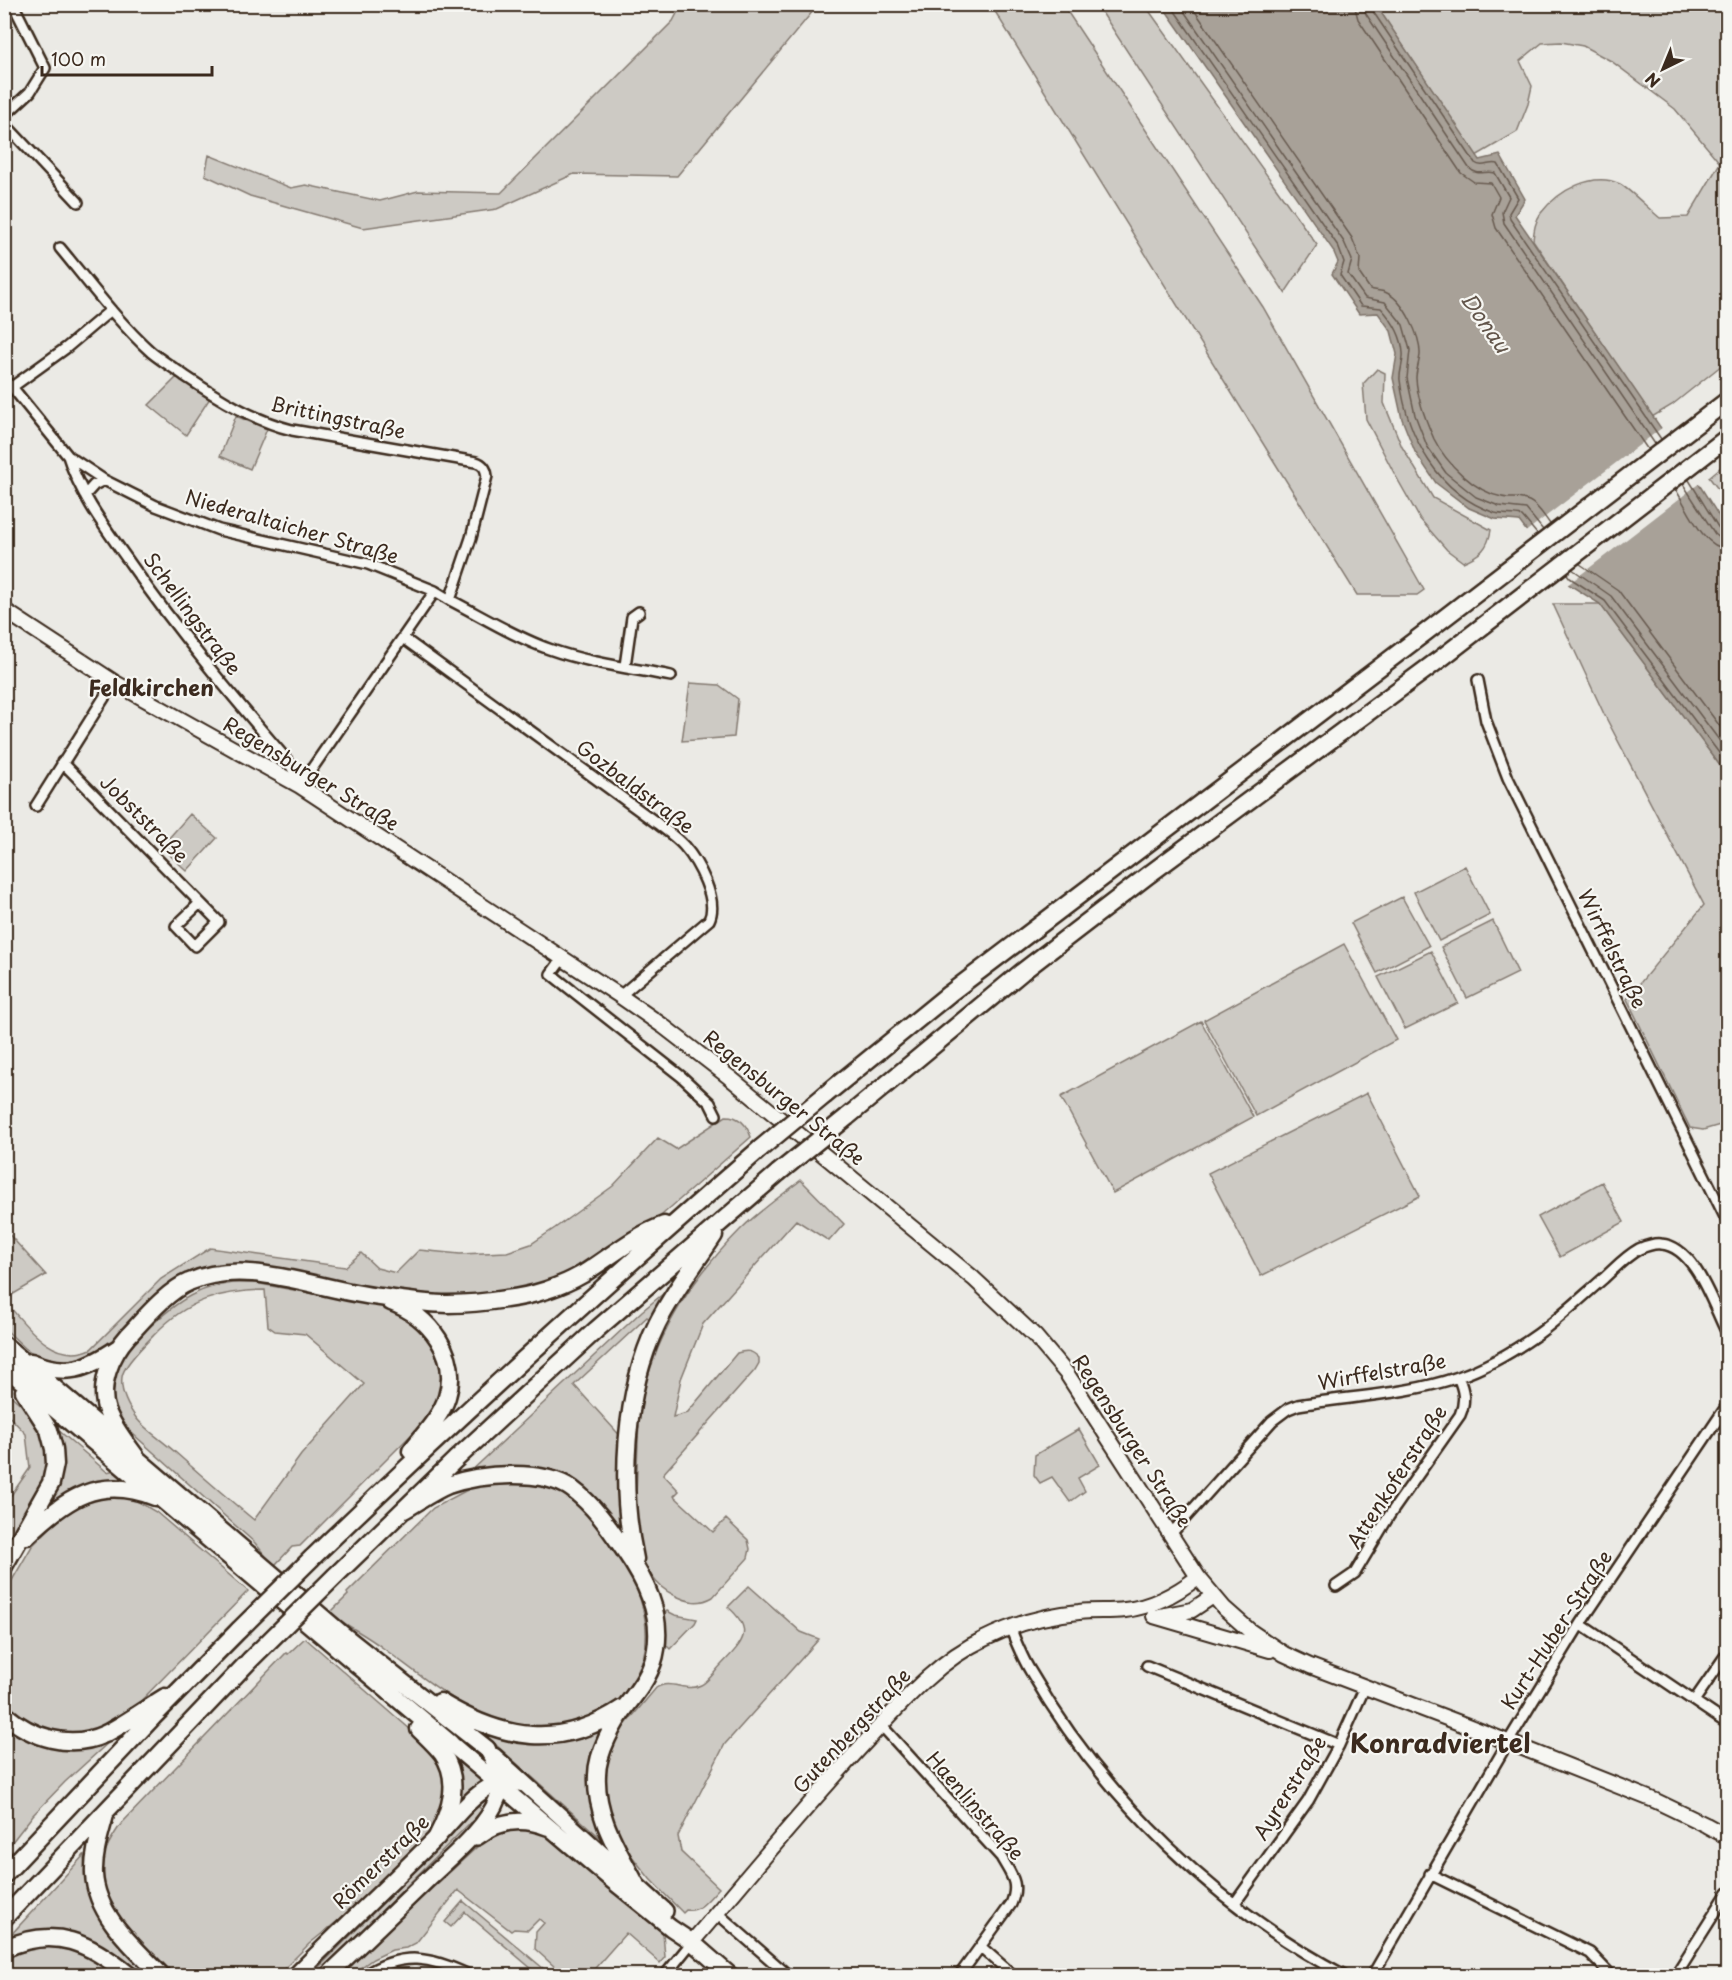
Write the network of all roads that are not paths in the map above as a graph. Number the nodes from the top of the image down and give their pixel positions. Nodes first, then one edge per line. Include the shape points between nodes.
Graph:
1 (13, 4) edge
2 (4, 116) edge
3 (4, 123) edge
4 (78, 202) dead end
5 (60, 248) dead end
6 (111, 310) junction
7 (7, 381) edge
8 (1728, 400) edge
9 (1728, 437) edge
10 (68, 456) junction
11 (104, 480) junction
12 (85, 495) junction
13 (435, 591) junction
14 (450, 600) junction
15 (4, 610) edge
16 (639, 612) dead end
17 (403, 638) junction
18 (625, 666) junction
19 (671, 676) dead end
20 (1478, 680) dead end
21 (114, 682) junction
22 (62, 762) junction
23 (300, 786) junction
24 (36, 806) dead end
25 (200, 903) junction
26 (562, 959) junction
27 (620, 996) junction
28 (716, 1115) dead end
29 (698, 1203) junction
30 (726, 1217) junction
31 (1728, 1223) edge
32 (664, 1225) junction
33 (379, 1297) junction
34 (1728, 1335) edge
35 (4, 1345) edge
36 (118, 1347) junction
37 (12, 1366) edge
38 (1458, 1377) junction
39 (1728, 1404) edge
40 (136, 1457) junction
41 (402, 1462) junction
42 (164, 1500) junction
43 (404, 1510) junction
44 (1170, 1536) junction
45 (17, 1546) junction
46 (310, 1556) junction
47 (4, 1566) edge
48 (637, 1569) junction
49 (1198, 1577) junction
50 (1336, 1586) dead end
51 (1214, 1596) junction
52 (1125, 1610) junction
53 (1154, 1616) junction
54 (1580, 1624) junction
55 (1010, 1627) junction
56 (237, 1628) junction
57 (1728, 1652) edge
58 (1284, 1654) junction
59 (379, 1665) junction
60 (1147, 1666) dead end
61 (382, 1686) junction
62 (1365, 1687) junction
63 (171, 1693) junction
64 (1694, 1701) junction
65 (627, 1705) junction
66 (4, 1714) edge
67 (1728, 1724) edge
68 (881, 1725) junction
69 (1508, 1742) junction
70 (450, 1743) joint
71 (1339, 1745) junction
72 (488, 1749) junction
73 (500, 1783) junction
74 (524, 1784) junction
75 (106, 1810) junction
76 (550, 1828) junction
77 (437, 1837) junction
78 (1728, 1837) edge
79 (459, 1849) junction
80 (4, 1867) edge
81 (1430, 1874) junction
82 (4, 1875) edge
83 (636, 1885) junction
84 (1726, 1899) edge
85 (1234, 1903) junction
86 (717, 1913) junction
87 (4, 1918) edge
88 (692, 1942) junction
89 (981, 1947) junction
90 (4, 1949) edge
91 (666, 1974) edge
92 (130, 1976) edge
93 (162, 1976) edge
94 (295, 1976) edge
95 (327, 1976) edge
96 (363, 1976) edge
97 (471, 1976) edge
98 (731, 1976) edge
99 (789, 1976) edge
100 (959, 1976) edge
101 (1014, 1976) edge
102 (1346, 1976) edge
103 (1372, 1976) edge
104 (1612, 1976) edge
105 (1675, 1976) edge

1 - 2 street via 45,68 30,92
3 - 4 street
5 - 6 street, Brittingstraße
6 - 7 street via 66,348
6 - 14 street, Brittingstraße via 160,359 257,418 292,430 484,466 487,476
7 - 10 street, Niederaltaicher Straße
8 - 29 highway, bridge via 949,994
9 - 30 highway, bridge via 1444,656 1022,972
10 - 11 street, Niederaltaicher Straße
10 - 12 street, Schellingstraße
11 - 12 street
11 - 13 street, Niederaltaicher Straße via 156,506 219,530 368,564
12 - 23 street, Schellingstraße via 200,656 287,760
13 - 14 street, Niederaltaicher Straße
13 - 17 street
14 - 18 street, Niederaltaicher Straße via 522,639 584,659
15 - 21 street, Regensburger Straße
16 - 18 street via 632,617
17 - 23 street
17 - 27 street, Gozbaldstraße via 658,824 693,856 712,905 709,920
18 - 19 street, Niederaltaicher Straße
20 - 31 street, Wirffelstraße via 1486,721 1508,778
21 - 22 street
21 - 23 street, Regensburger Straße
22 - 24 street
22 - 25 street, Jobststraße
23 - 26 street, Regensburger Straße
25 - 25 street, Jobststraße via 219,922 195,946 176,926
26 - 27 street, Regensburger Straße
26 - 28 street via 551,974 682,1077 710,1103
27 - 44 street, Regensburger Straße via 722,1071 1009,1310 1067,1374
29 - 32 highway
29 - 46 highway
30 - 43 highway via 587,1338
30 - 48 highway via 657,1325 635,1392 627,1486 628,1524
32 - 33 highway via 645,1232 581,1275 528,1295 455,1304
32 - 41 highway
33 - 36 highway via 256,1274 211,1275 178,1288
33 - 41 highway via 401,1306 430,1327 443,1346 448,1370 447,1398
34 - 38 street, Wirffelstraße via 1684,1254 1662,1244 1650,1245 1629,1255 1538,1334
35 - 37 highway
36 - 37 highway via 77,1370
36 - 40 highway via 108,1369 104,1401 114,1425
37 - 40 highway
37 - 42 highway
37 - 45 highway via 49,1430 55,1464 51,1483
38 - 44 street, Wirffelstraße via 1400,1391 1288,1409 1265,1429
38 - 50 street, Attenkoferstraße via 1464,1398 1460,1415 1389,1516 1356,1573
39 - 54 street, Kurt-Huber-Straße
40 - 59 highway
41 - 46 highway
42 - 45 highway via 127,1488 99,1489 72,1500
42 - 61 highway
43 - 48 highway via 446,1486 471,1479 503,1475 546,1479 571,1488 590,1506
43 - 75 highway, bridge via 250,1660
44 - 49 street, Regensburger Straße
45 - 47 highway
46 - 56 highway, bridge
48 - 65 highway via 657,1619 657,1645 651,1669
49 - 51 street, Regensburger Straße
49 - 52 street, Gutenbergstraße via 1153,1604
51 - 53 street, Gutenbergstraße via 1192,1610
51 - 58 street, Regensburger Straße via 1250,1631
52 - 53 street, Gutenbergstraße
52 - 55 street, Gutenbergstraße via 1081,1611
53 - 58 street
54 - 64 street
54 - 69 street, Kurt-Huber-Straße
55 - 68 street, Gutenbergstraße via 958,1653
55 - 85 street via 1029,1670 1058,1718 1111,1786 1173,1851
56 - 63 highway
56 - 82 highway
57 - 64 street
58 - 62 street, Regensburger Straße
59 - 65 highway via 479,1722 529,1735 576,1731 603,1721
59 - 72 highway
60 - 71 street
61 - 70 highway
61 - 77 highway via 441,1752 449,1767 453,1782 451,1808
62 - 69 street, Regensburger Straße
62 - 71 street, Ayrerstraße
63 - 66 highway via 105,1734 78,1740 44,1738 18,1726
63 - 80 highway
64 - 67 street
65 - 83 highway via 599,1759 597,1786 603,1820
68 - 86 street, Gutenbergstraße
68 - 89 street, Haenlinstraße via 1001,1857 1015,1881 1011,1904
69 - 78 street, Regensburger Straße via 1663,1805
69 - 81 street, Kurt-Huber-Straße
70 - 73 main road
71 - 85 street, Ayrerstraße via 1308,1801
72 - 73 main road
72 - 74 main road
73 - 74 main road
73 - 76 main road
73 - 77 main road, Römerstraße via 476,1796
73 - 79 main road via 489,1814
74 - 83 main road
75 - 87 highway
75 - 93 highway via 94,1866 96,1890 119,1931
76 - 79 main road via 535,1822 502,1823
76 - 88 main road
77 - 94 main road, Römerstraße
79 - 95 main road
81 - 103 street, Kurt-Huber-Straße
81 - 104 street via 1590,1953
83 - 88 main road via 679,1924
84 - 105 street
85 - 102 street
86 - 88 street, Gutenbergstraße
86 - 99 street
88 - 91 street, Gutenbergstraße
88 - 98 main road
89 - 100 street, Haenlinstraße
89 - 101 street
90 - 92 highway via 33,1940 66,1939 99,1952
96 - 97 street via 386,1962 412,1959 442,1964

